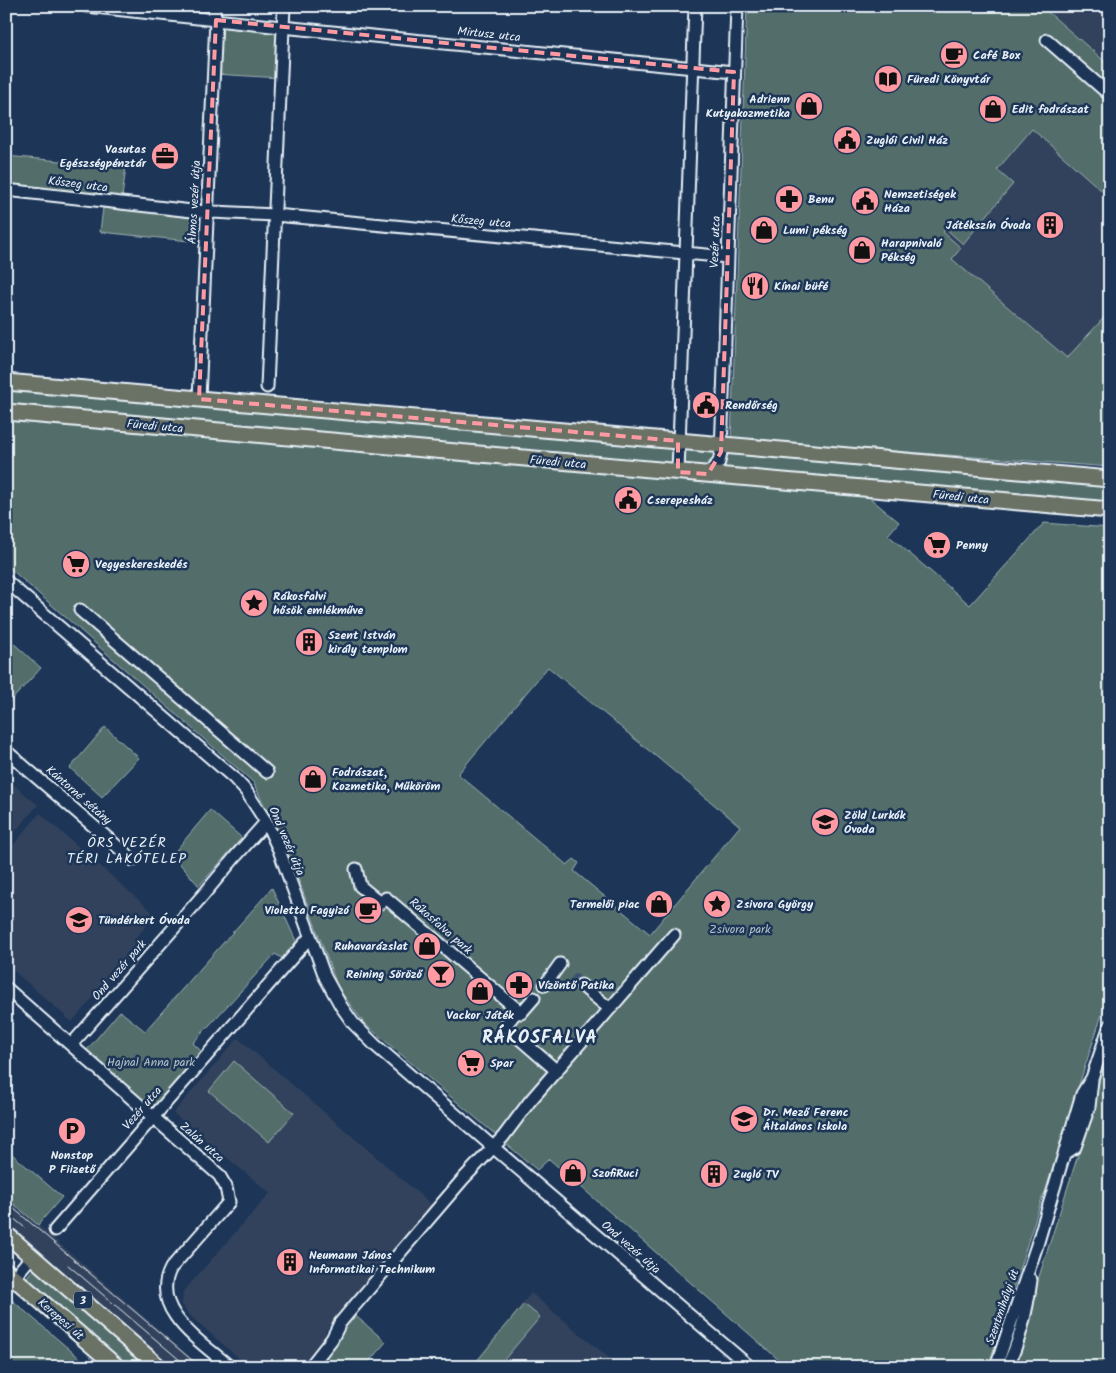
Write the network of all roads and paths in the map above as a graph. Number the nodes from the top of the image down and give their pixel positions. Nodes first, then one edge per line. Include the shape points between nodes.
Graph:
1 (86, 6) edge
2 (213, 6) edge
3 (284, 6) edge
4 (695, 6) edge
5 (736, 6) edge
6 (216, 20) junction
7 (283, 27) junction
8 (1046, 40) dead end
9 (692, 69) junction
10 (734, 72) junction
11 (1110, 95) edge
12 (6, 190) edge
13 (207, 211) junction
14 (275, 215) junction
15 (685, 254) junction
16 (728, 257) junction
17 (6, 382) edge
18 (267, 387) dead end
19 (200, 399) junction
20 (6, 412) edge
21 (678, 441) junction
22 (721, 444) junction
23 (678, 472) junction
24 (708, 474) junction
25 (1110, 479) edge
26 (1110, 510) edge
27 (6, 581) edge
28 (80, 610) dead end
29 (6, 751) edge
30 (267, 772) dead end
31 (266, 822) junction
32 (133, 860) dead end
33 (356, 869) dead end
34 (674, 934) dead end
35 (310, 938) junction
36 (560, 964) dead end
37 (545, 985) dead end
38 (581, 985) tunnel mouth
39 (6, 988) edge
40 (534, 998) dead end
41 (610, 1009) junction
42 (518, 1010) junction
43 (1110, 1025) edge
44 (71, 1045) junction
45 (557, 1071) junction
46 (152, 1117) junction
47 (494, 1147) junction
48 (55, 1230) dead end
49 (6, 1234) edge
50 (32, 1256) junction
51 (1034, 1256) junction
52 (9, 1278) edge
53 (117, 1367) edge
54 (159, 1367) edge
55 (230, 1367) edge
56 (310, 1367) edge
57 (750, 1367) edge
58 (996, 1367) edge
59 (1007, 1367) edge

1 - 6 street
2 - 6 street, Álmos vezér útja
3 - 7 street
4 - 9 street
5 - 10 street, Vezér utca
6 - 7 street, Mirtusz utca
6 - 13 street, Álmos vezér útja
7 - 9 street, Mirtusz utca
7 - 14 street
8 - 11 street
9 - 10 street, Mirtusz utca
9 - 15 street
10 - 16 street, Vezér utca
12 - 13 street, Kőszeg utca
13 - 14 street, Kőszeg utca
13 - 19 street, Álmos vezér útja
14 - 15 street, Kőszeg utca
14 - 18 street
15 - 16 street, Kőszeg utca
15 - 21 street
16 - 22 street, Vezér utca
17 - 19 main road
19 - 21 main road
20 - 23 main road, Füredi utca
21 - 22 main road
21 - 23 street
22 - 24 street, Vezér utca via 719,462
22 - 25 main road
23 - 24 main road, Füredi utca
24 - 26 main road, Füredi utca
27 - 31 street, Ond vezér útja via 233,777
28 - 30 street
29 - 32 street, Kántorné sétány
31 - 35 street, Ond vezér útja
31 - 44 street, Ond vezér park
33 - 42 street, Rákosfalva park via 360,886 381,903 386,898
34 - 41 street
35 - 46 street, Vezér utca
35 - 47 street, Ond vezér útja via 331,990 353,1023
36 - 37 street
38 - 41 street
39 - 44 street, Zalán utca
40 - 42 street via 521,1013
41 - 45 street
42 - 45 street via 505,1026
43 - 51 street, Szentmihályi út via 1092,1078 1082,1094
44 - 46 street, Zalán utca
45 - 47 street
46 - 48 street, Vezér utca
46 - 55 street, Zalán utca via 219,1175 228,1195 229,1202 171,1268 165,1293 177,1320
47 - 56 street via 350,1311
47 - 57 street, Ond vezér útja
49 - 50 main road, 3
50 - 52 street
50 - 54 main road, 3
51 - 58 street, Szentmihályi út
51 - 59 street, Szentmihályi út via 1025,1319
52 - 53 main road, Kerepesi út / 3

